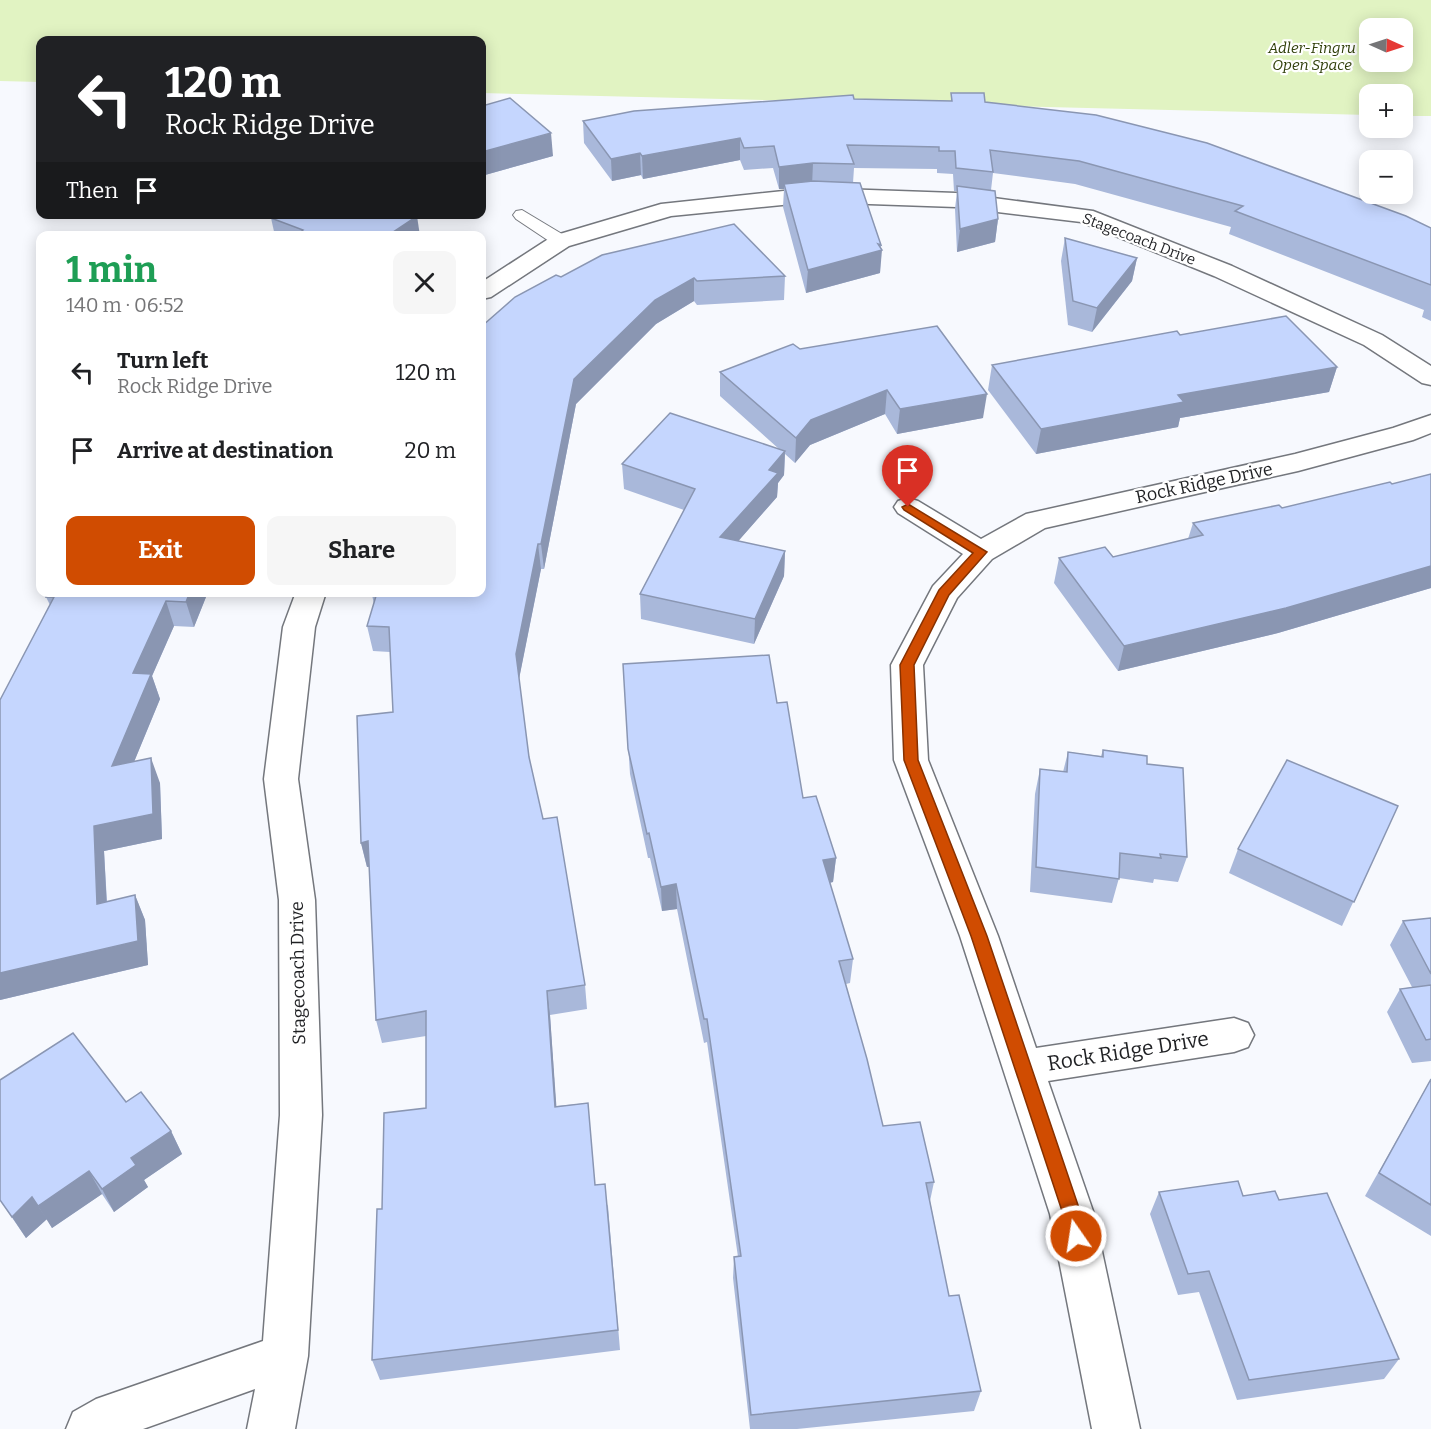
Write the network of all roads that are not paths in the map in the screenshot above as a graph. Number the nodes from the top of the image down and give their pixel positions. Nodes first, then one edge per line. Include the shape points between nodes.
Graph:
1 (522, 215) dead end
2 (561, 241) junction
3 (486, 289) edge
4 (1431, 377) edge
5 (1431, 423) edge
6 (908, 507) dead end
7 (981, 552) junction
8 (309, 597) edge
9 (1234, 1035) dead end
10 (1023, 1067) junction
11 (285, 1356) junction
12 (90, 1429) edge
13 (271, 1429) edge
14 (1116, 1429) edge

1 - 2 lane
2 - 3 street, Stagecoach Drive
2 - 4 street, Stagecoach Drive via 669,209 812,195 956,200 1085,216 1223,271 1373,340
5 - 7 street, Rock Ridge Drive via 1298,462 1036,521
6 - 7 street
7 - 10 street, Rock Ridge Drive via 944,593 907,665 911,760 979,936
8 - 11 street, Stagecoach Drive via 299,627 281,778 297,900 301,1114
9 - 10 street, Rock Ridge Drive
10 - 14 street, Rock Ridge Drive via 1072,1214
11 - 12 street via 113,1416
11 - 13 street, Stagecoach Drive

